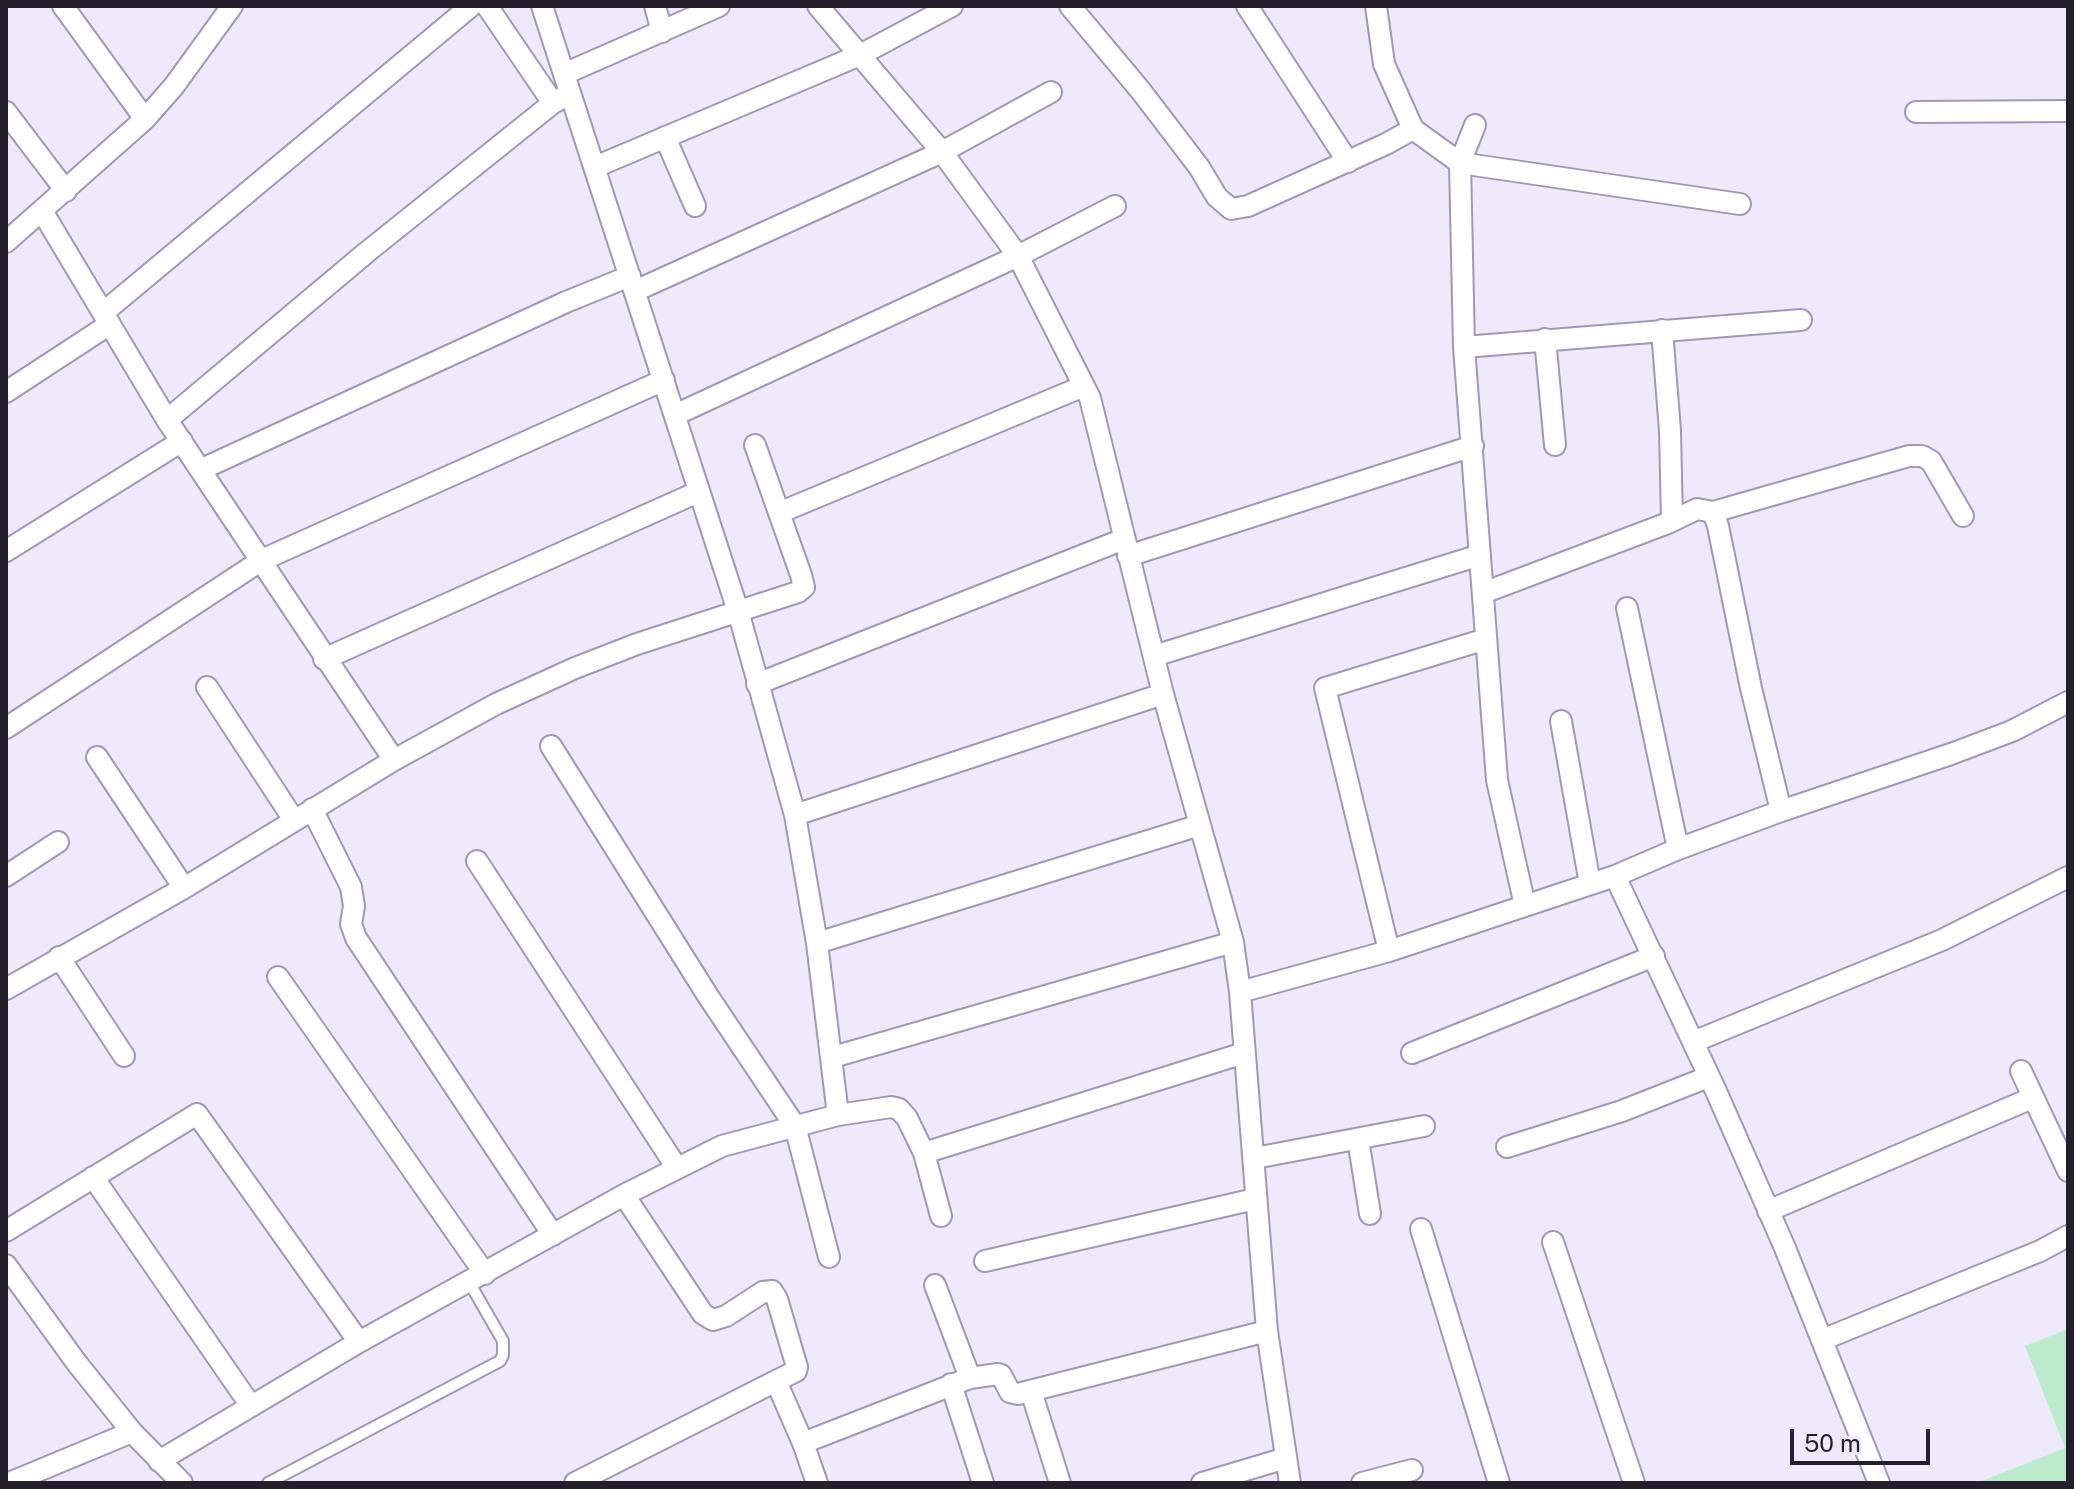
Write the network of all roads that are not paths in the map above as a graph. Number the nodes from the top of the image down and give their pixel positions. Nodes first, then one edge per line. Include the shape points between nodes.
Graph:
1 (63, 6) edge
2 (232, 6) edge
3 (471, 6) edge
4 (487, 6) edge
5 (542, 6) edge
6 (655, 6) edge
7 (719, 6) edge
8 (818, 6) edge
9 (952, 6) edge
10 (1070, 6) edge
11 (1247, 6) edge
12 (1376, 6) edge
13 (662, 32) junction
14 (860, 55) junction
15 (562, 90) junction
16 (1051, 92) dead end
17 (2068, 111) edge
18 (6, 112) edge
19 (1916, 112) dead end
20 (145, 119) junction
21 (1475, 125) dead end
22 (1413, 129) junction
23 (665, 137) junction
24 (942, 152) junction
25 (1348, 162) junction
26 (1460, 163) junction
27 (595, 167) junction
28 (66, 191) junction
29 (1740, 204) dead end
30 (695, 206) dead end
31 (1115, 206) dead end
32 (42, 211) junction
33 (6, 242) edge
34 (1018, 256) junction
35 (633, 283) junction
36 (107, 318) junction
37 (1801, 320) dead end
38 (1662, 330) junction
39 (1545, 339) junction
40 (1464, 347) junction
41 (664, 380) junction
42 (1084, 386) junction
43 (6, 392) edge
44 (675, 415) junction
45 (167, 420) junction
46 (182, 441) junction
47 (755, 445) dead end
48 (1555, 445) dead end
49 (1473, 446) junction
50 (202, 469) junction
51 (698, 492) junction
52 (781, 512) junction
53 (1713, 512) junction
54 (1963, 516) dead end
55 (1672, 520) junction
56 (1126, 547) junction
57 (6, 551) edge
58 (1480, 555) junction
59 (262, 560) junction
60 (1483, 593) junction
61 (1627, 608) dead end
62 (738, 611) junction
63 (1486, 639) junction
64 (1154, 656) junction
65 (324, 659) junction
66 (757, 684) junction
67 (207, 687) dead end
68 (1163, 694) junction
69 (2068, 702) edge
70 (1561, 721) dead end
71 (6, 728) edge
72 (551, 746) dead end
73 (97, 757) dead end
74 (394, 760) junction
75 (312, 809) junction
76 (1781, 811) junction
77 (795, 815) junction
78 (294, 820) junction
79 (1200, 825) junction
80 (58, 842) dead end
81 (1678, 849) junction
82 (477, 861) dead end
83 (6, 876) edge
84 (1615, 876) junction
85 (2068, 877) edge
86 (1590, 884) junction
87 (184, 888) junction
88 (1525, 906) junction
89 (1233, 942) junction
90 (817, 943) junction
91 (1389, 951) junction
92 (1654, 956) junction
93 (59, 957) junction
94 (278, 977) dead end
95 (6, 989) edge
96 (1240, 992) junction
97 (1693, 1042) junction
98 (1244, 1053) junction
99 (1412, 1053) dead end
100 (124, 1056) dead end
101 (833, 1057) junction
102 (2021, 1071) dead end
103 (1708, 1077) junction
104 (2032, 1098) junction
105 (838, 1115) junction
106 (795, 1126) junction
107 (1424, 1126) dead end
108 (1358, 1139) junction
109 (1507, 1147) dead end
110 (924, 1153) junction
111 (1255, 1158) junction
112 (677, 1168) junction
113 (2068, 1171) edge
114 (93, 1177) junction
115 (624, 1195) junction
116 (1255, 1199) junction
117 (1768, 1211) junction
118 (1370, 1214) dead end
119 (941, 1216) dead end
120 (1421, 1229) dead end
121 (6, 1231) edge
122 (553, 1235) junction
123 (2068, 1236) edge
124 (1553, 1242) dead end
125 (829, 1257) dead end
126 (985, 1261) dead end
127 (9, 1275) edge
128 (477, 1278) junction
129 (935, 1285) dead end
130 (1267, 1331) junction
131 (1822, 1340) junction
132 (359, 1342) junction
133 (776, 1381) junction
134 (960, 1381) junction
135 (1031, 1391) junction
136 (251, 1406) junction
137 (132, 1432) junction
138 (803, 1443) junction
139 (1286, 1458) junction
140 (159, 1461) junction
141 (1412, 1470) dead end
142 (9, 1483) edge
143 (182, 1483) edge
144 (268, 1483) edge
145 (575, 1483) edge
146 (817, 1483) edge
147 (983, 1483) edge
148 (1060, 1483) edge
149 (1202, 1483) edge
150 (1290, 1483) edge
151 (1362, 1483) edge
152 (1499, 1483) edge
153 (1634, 1483) edge
154 (1879, 1483) edge

1 - 20 street
2 - 20 street
3 - 36 street
4 - 15 street
5 - 15 street
6 - 13 street
7 - 13 street
8 - 14 street
9 - 14 street
10 - 25 street via 1231,209
11 - 25 street
12 - 22 street via 1384,64
13 - 15 street
14 - 23 street
14 - 24 street
15 - 27 street
15 - 45 street
16 - 24 street
17 - 19 street
18 - 28 street
20 - 28 street
21 - 26 street
22 - 25 street
22 - 26 street
23 - 27 street
23 - 30 street
24 - 34 street
24 - 35 street
26 - 29 street
26 - 40 street
27 - 35 street
28 - 32 street
31 - 34 street
32 - 33 street
32 - 36 street
34 - 42 street
34 - 44 street
35 - 41 street
35 - 50 street via 566,302
36 - 43 street
36 - 45 street
37 - 38 street
38 - 39 street
38 - 55 street
39 - 40 street
39 - 48 street
40 - 49 street
41 - 44 street
41 - 59 street
42 - 52 street
42 - 56 street
44 - 51 street
45 - 46 street
46 - 50 street
46 - 57 street
47 - 52 street
49 - 56 street
49 - 58 street
50 - 59 street
51 - 62 street
51 - 65 street
52 - 62 street via 804,587
53 - 54 street via 1922,456 1931,461
53 - 55 street via 1697,509
53 - 76 street
55 - 60 street
56 - 64 street
56 - 66 street
58 - 60 street
58 - 64 street
59 - 65 street
59 - 71 street
60 - 63 street
61 - 81 street
62 - 66 street
62 - 74 street via 575,668
63 - 88 street via 1497,780
63 - 91 street via 1325,688
64 - 68 street
65 - 74 street
66 - 77 street
67 - 78 street
68 - 77 street
68 - 79 street
69 - 76 street via 2012,731
70 - 86 street
72 - 106 street
73 - 87 street
74 - 75 street
75 - 78 street
75 - 122 street via 351,887 356,938
76 - 81 street
77 - 90 street
78 - 87 street
79 - 89 street
79 - 90 street
80 - 83 street
81 - 84 street
82 - 112 street
84 - 86 street
84 - 92 street
85 - 97 street via 1942,940
86 - 88 street
87 - 93 street
88 - 91 street
89 - 96 street
89 - 101 street
90 - 101 street
91 - 96 street
92 - 97 street
92 - 99 street
93 - 95 street
93 - 100 street
94 - 128 street
96 - 98 street
97 - 103 street
98 - 110 street
98 - 111 street
101 - 105 street
102 - 104 street
103 - 109 street
103 - 117 street
104 - 113 street
104 - 117 street
105 - 106 street
105 - 110 street via 899,1109
106 - 112 street via 722,1146
106 - 125 street
107 - 108 street
108 - 111 street
108 - 118 street
110 - 119 street
111 - 116 street
112 - 115 street
114 - 121 street
114 - 132 street via 197,1114
114 - 136 street
115 - 122 street
115 - 133 street via 703,1314 713,1320 726,1316 772,1291 797,1367
116 - 126 street
116 - 130 street
117 - 131 street
120 - 152 street
122 - 128 street
123 - 131 street
124 - 153 street
127 - 137 street
128 - 132 street
128 - 144 lane via 503,1341 500,1361
129 - 134 street
130 - 135 street
130 - 139 street
131 - 154 street
132 - 136 street
133 - 138 street
133 - 145 street
134 - 135 street via 998,1374 1014,1394
134 - 138 street
134 - 147 street
135 - 148 street
136 - 140 street
137 - 140 street
137 - 142 street
138 - 146 street
139 - 149 street
139 - 150 street
140 - 143 street
141 - 151 street

